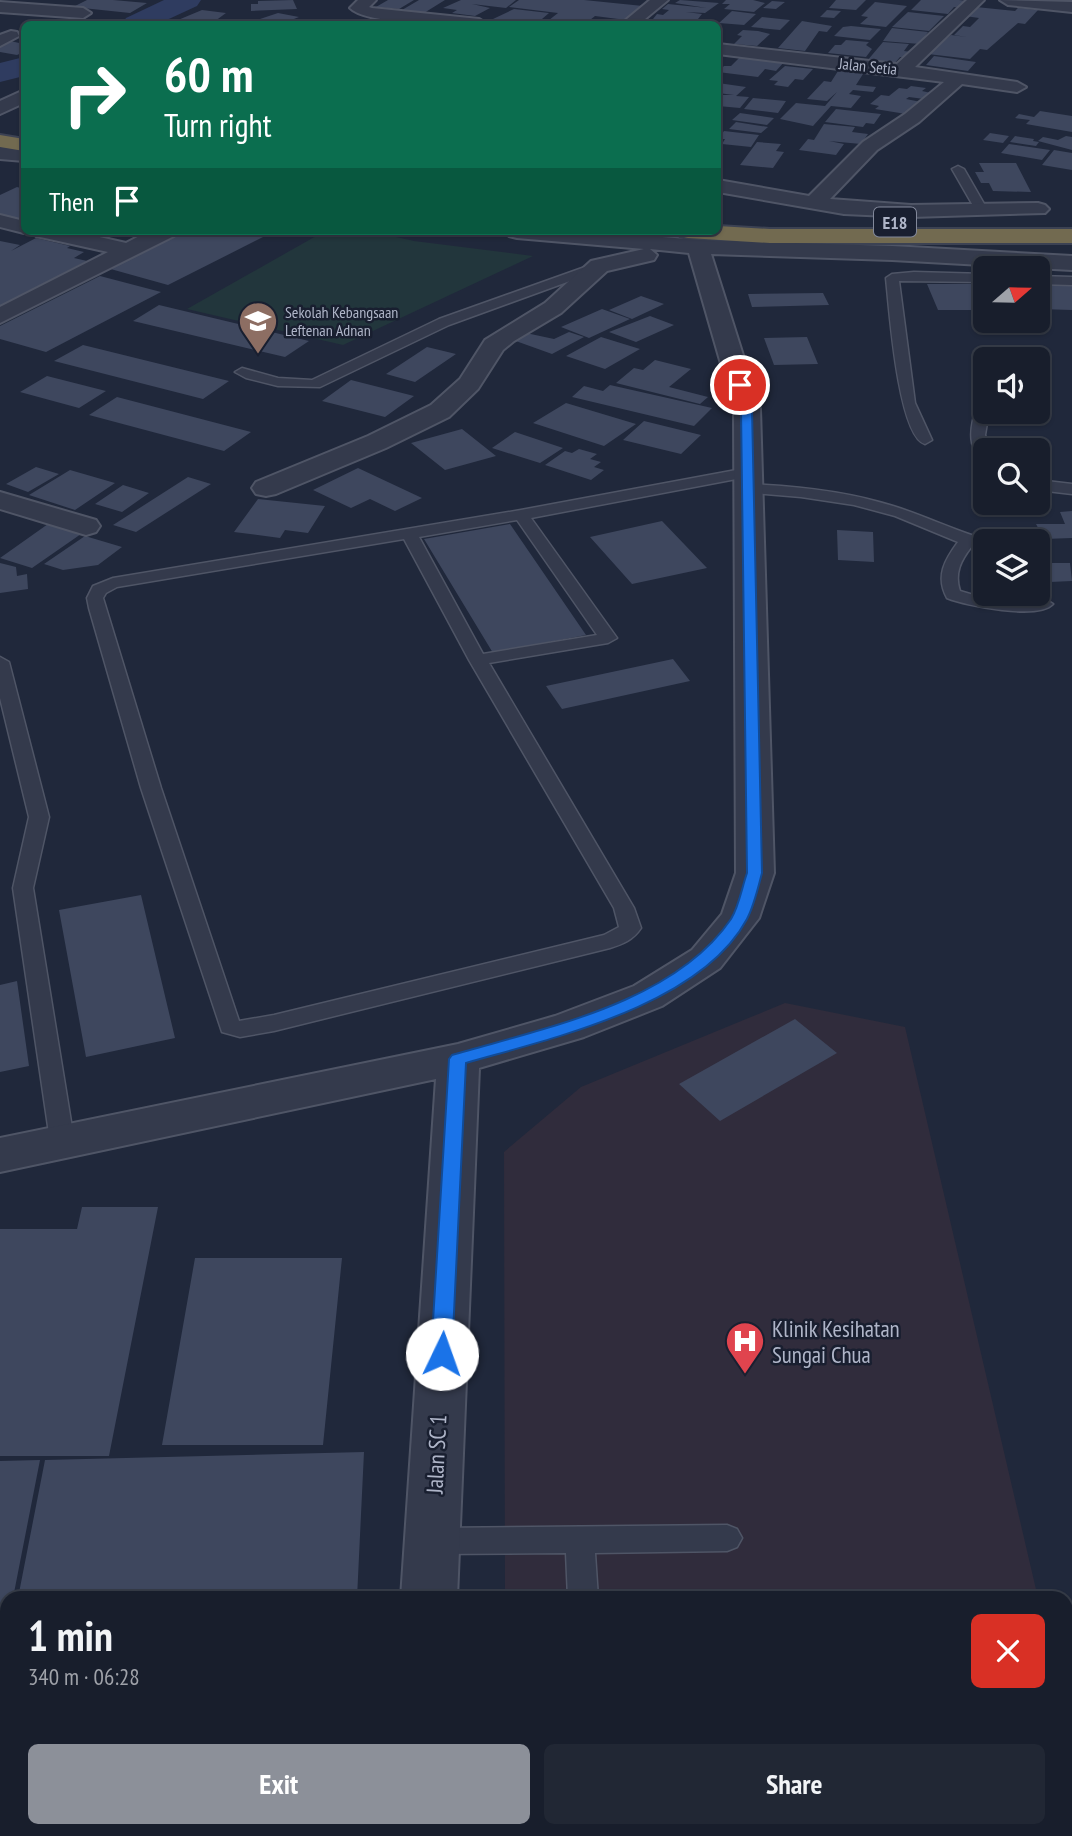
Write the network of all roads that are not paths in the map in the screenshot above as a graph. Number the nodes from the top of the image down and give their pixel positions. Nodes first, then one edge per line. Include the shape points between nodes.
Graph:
1 (660, 0) edge
2 (976, 0) edge
3 (1008, 0) edge
4 (363, 4) edge
5 (0, 7) edge
6 (1071, 7) edge
7 (83, 13) dead end
8 (449, 21) edge
9 (633, 21) edge
10 (721, 49) edge
11 (901, 70) junction
12 (960, 77) junction
13 (1017, 87) dead end
14 (21, 98) edge
15 (0, 110) edge
16 (21, 114) edge
17 (0, 128) edge
18 (21, 131) edge
19 (0, 141) edge
20 (21, 144) edge
21 (0, 153) edge
22 (21, 155) edge
23 (958, 169) dead end
24 (721, 186) edge
25 (815, 202) junction
26 (981, 209) junction
27 (1038, 209) dead end
28 (743, 211) dead end
29 (721, 217) edge
30 (828, 220) junction
31 (0, 221) edge
32 (1072, 224) edge
33 (21, 226) edge
34 (62, 235) edge
35 (158, 235) edge
36 (555, 235) edge
37 (996, 236) junction
38 (1072, 236) edge
39 (594, 239) junction
40 (693, 239) edge
41 (128, 250) junction
42 (813, 251) junction
43 (1072, 251) edge
44 (646, 255) junction
45 (1072, 263) edge
46 (598, 266) junction
47 (690, 277) junction
48 (973, 278) edge
49 (1050, 281) edge
50 (1072, 281) edge
51 (0, 316) edge
52 (242, 372) dead end
53 (925, 440) dead end
54 (748, 481) junction
55 (1050, 486) edge
56 (266, 488) dead end
57 (1072, 489) edge
58 (0, 500) edge
59 (521, 515) junction
60 (86, 526) dead end
61 (408, 532) junction
62 (967, 541) junction
63 (973, 542) edge
64 (973, 602) edge
65 (478, 660) junction
66 (0, 662) edge
67 (458, 1059) junction
68 (62, 1140) junction
69 (0, 1155) edge
70 (727, 1538) dead end
71 (431, 1541) junction
72 (580, 1541) junction
73 (429, 1591) edge
74 (583, 1591) edge

1 - 9 street
2 - 11 street
3 - 6 street
4 - 8 street via 369,13
5 - 7 street
10 - 11 street, Jalan Setia
11 - 12 street, Jalan Setia
12 - 13 street, Jalan Setia
12 - 25 street via 870,146
14 - 15 street
15 - 16 street
17 - 18 highway
19 - 20 highway
21 - 22 street
23 - 26 lane
24 - 25 street
25 - 26 street via 888,210
26 - 27 street
28 - 30 street
29 - 30 highway, E18
30 - 32 highway, E18
31 - 33 street
34 - 41 street
35 - 41 street
36 - 39 street
37 - 38 highway, E18
37 - 40 highway, E18
37 - 43 street
39 - 40 street
39 - 44 street
40 - 42 street
40 - 47 street
41 - 51 street
42 - 45 street
42 - 47 street
44 - 46 street
44 - 47 street
46 - 52 lane via 444,322 315,384 294,385
46 - 56 street via 553,308 494,345 469,384 440,411
47 - 54 street via 747,409
48 - 53 lane via 892,278 908,403
49 - 50 lane
54 - 59 lane
54 - 62 lane via 888,509
54 - 67 street via 755,873 740,918 706,959 648,996 569,1027
55 - 57 lane
58 - 60 street
59 - 61 lane
59 - 65 lane via 608,638
61 - 65 lane
61 - 65 lane via 113,583 97,593 97,607 151,788 230,1026 240,1029 274,1023 610,941 629,928 624,908
62 - 63 lane
62 - 64 lane via 949,565 948,583 953,594
66 - 68 lane via 38,817 23,888
67 - 68 street
67 - 71 street, Jalan SC 1
68 - 69 street
70 - 72 lane
71 - 72 lane
71 - 73 street, Jalan SC 1
72 - 74 lane

